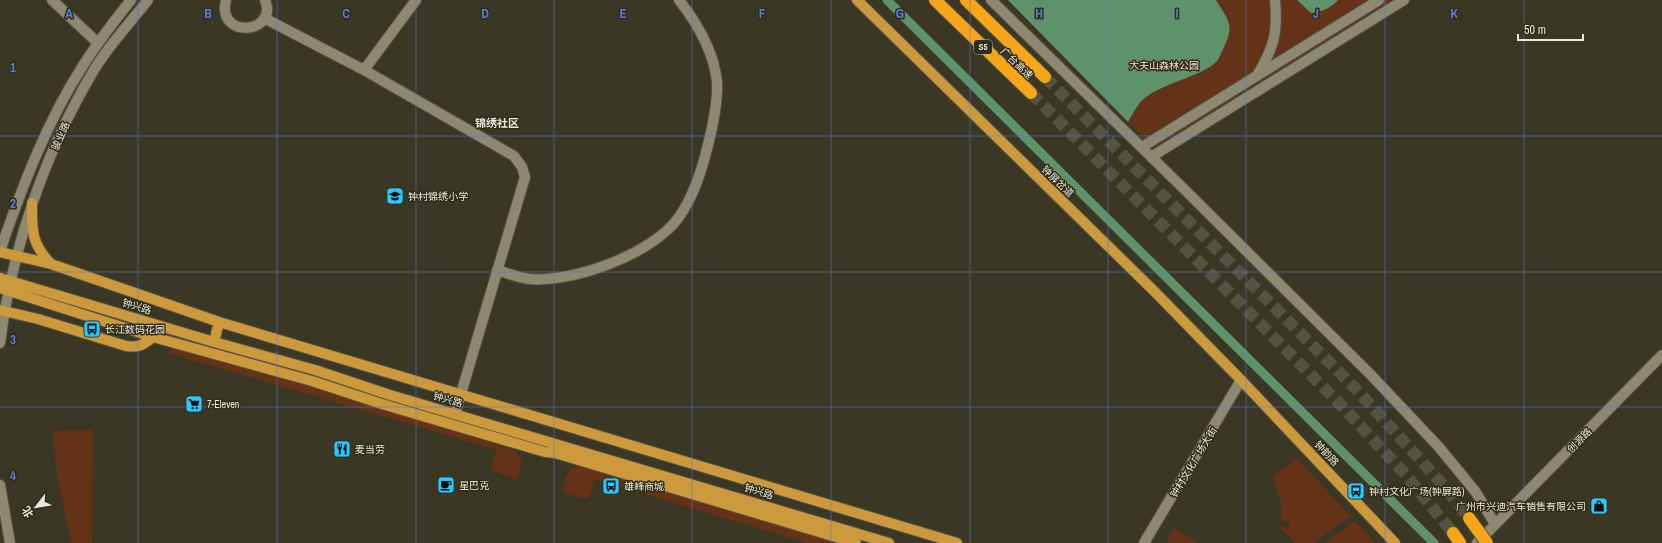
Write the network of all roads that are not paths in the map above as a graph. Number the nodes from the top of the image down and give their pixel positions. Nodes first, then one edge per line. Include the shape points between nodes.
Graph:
1 (52, 0) edge
2 (130, 0) edge
3 (148, 0) edge
4 (265, 0) edge
5 (416, 0) edge
6 (679, 0) edge
7 (857, 0) edge
8 (935, 0) edge
9 (966, 0) edge
10 (991, 0) edge
11 (1275, 0) edge
12 (1379, 0) edge
13 (1404, 0) edge
14 (224, 1) edge
15 (264, 18) junction
16 (98, 43) junction
17 (364, 70) junction
18 (1256, 76) junction
19 (1045, 77) tunnel mouth
20 (1030, 94) tunnel mouth
21 (1142, 147) junction
22 (1151, 157) junction
23 (32, 203) junction
24 (0, 252) edge
25 (18, 255) junction
26 (51, 264) junction
27 (497, 270) junction
28 (0, 278) edge
29 (7, 287) edge
30 (2, 310) edge
31 (219, 322) junction
32 (153, 337) junction
33 (214, 342) junction
34 (0, 343) edge
35 (1662, 355) edge
36 (1241, 380) junction
37 (461, 394) junction
38 (455, 414) junction
39 (0, 485) edge
40 (1469, 518) tunnel mouth
41 (1495, 524) junction
42 (10, 543) edge
43 (856, 543) edge
44 (889, 543) edge
45 (957, 543) edge
46 (1144, 543) edge
47 (1395, 543) edge
48 (1477, 543) edge
49 (1487, 543) edge

1 - 16 street
2 - 16 street, 骏业路
3 - 23 street, 骏业路 via 95,69 68,118
4 - 15 street via 267,11
5 - 17 street
6 - 27 street via 704,39 717,82 715,108 703,164 696,185 678,218 666,232 651,243 583,274 528,279
7 - 36 main road, 钟屏岔道 via 1154,291
8 - 20 highway, 广台高速 / S5
9 - 19 highway, 广台高速 / S5
10 - 21 street
11 - 18 street via 1276,27 1273,44
12 - 18 street
13 - 22 street
14 - 15 street via 230,22 242,28 255,27
15 - 17 street
16 - 24 street, 骏业路 via 53,119 15,208
17 - 27 street via 514,156 522,167 525,177
18 - 21 street
21 - 22 street
22 - 41 street via 1370,374 1438,446 1482,502
23 - 25 street, 骏业路
23 - 26 main road via 33,238
24 - 25 main road
25 - 26 main road
25 - 29 street, 骏业路
26 - 31 main road
27 - 37 street
28 - 29 main road, 钟兴路
29 - 30 street, 骏业路
29 - 32 main road, 钟兴路
29 - 33 main road, 钟兴路
30 - 32 main road via 134,348 142,346
30 - 34 street, 骏业路
31 - 33 main road
31 - 37 main road
32 - 43 main road, 钟兴路 via 312,381 382,404
33 - 38 main road, 钟兴路 via 315,370
35 - 41 street, 创源路
36 - 46 street, 钟村文化广场大街
36 - 47 main road, 钟韵路
37 - 38 street
37 - 45 main road
38 - 44 main road, 钟兴路
39 - 42 street
40 - 49 highway, bridge
41 - 48 street, 创源路

